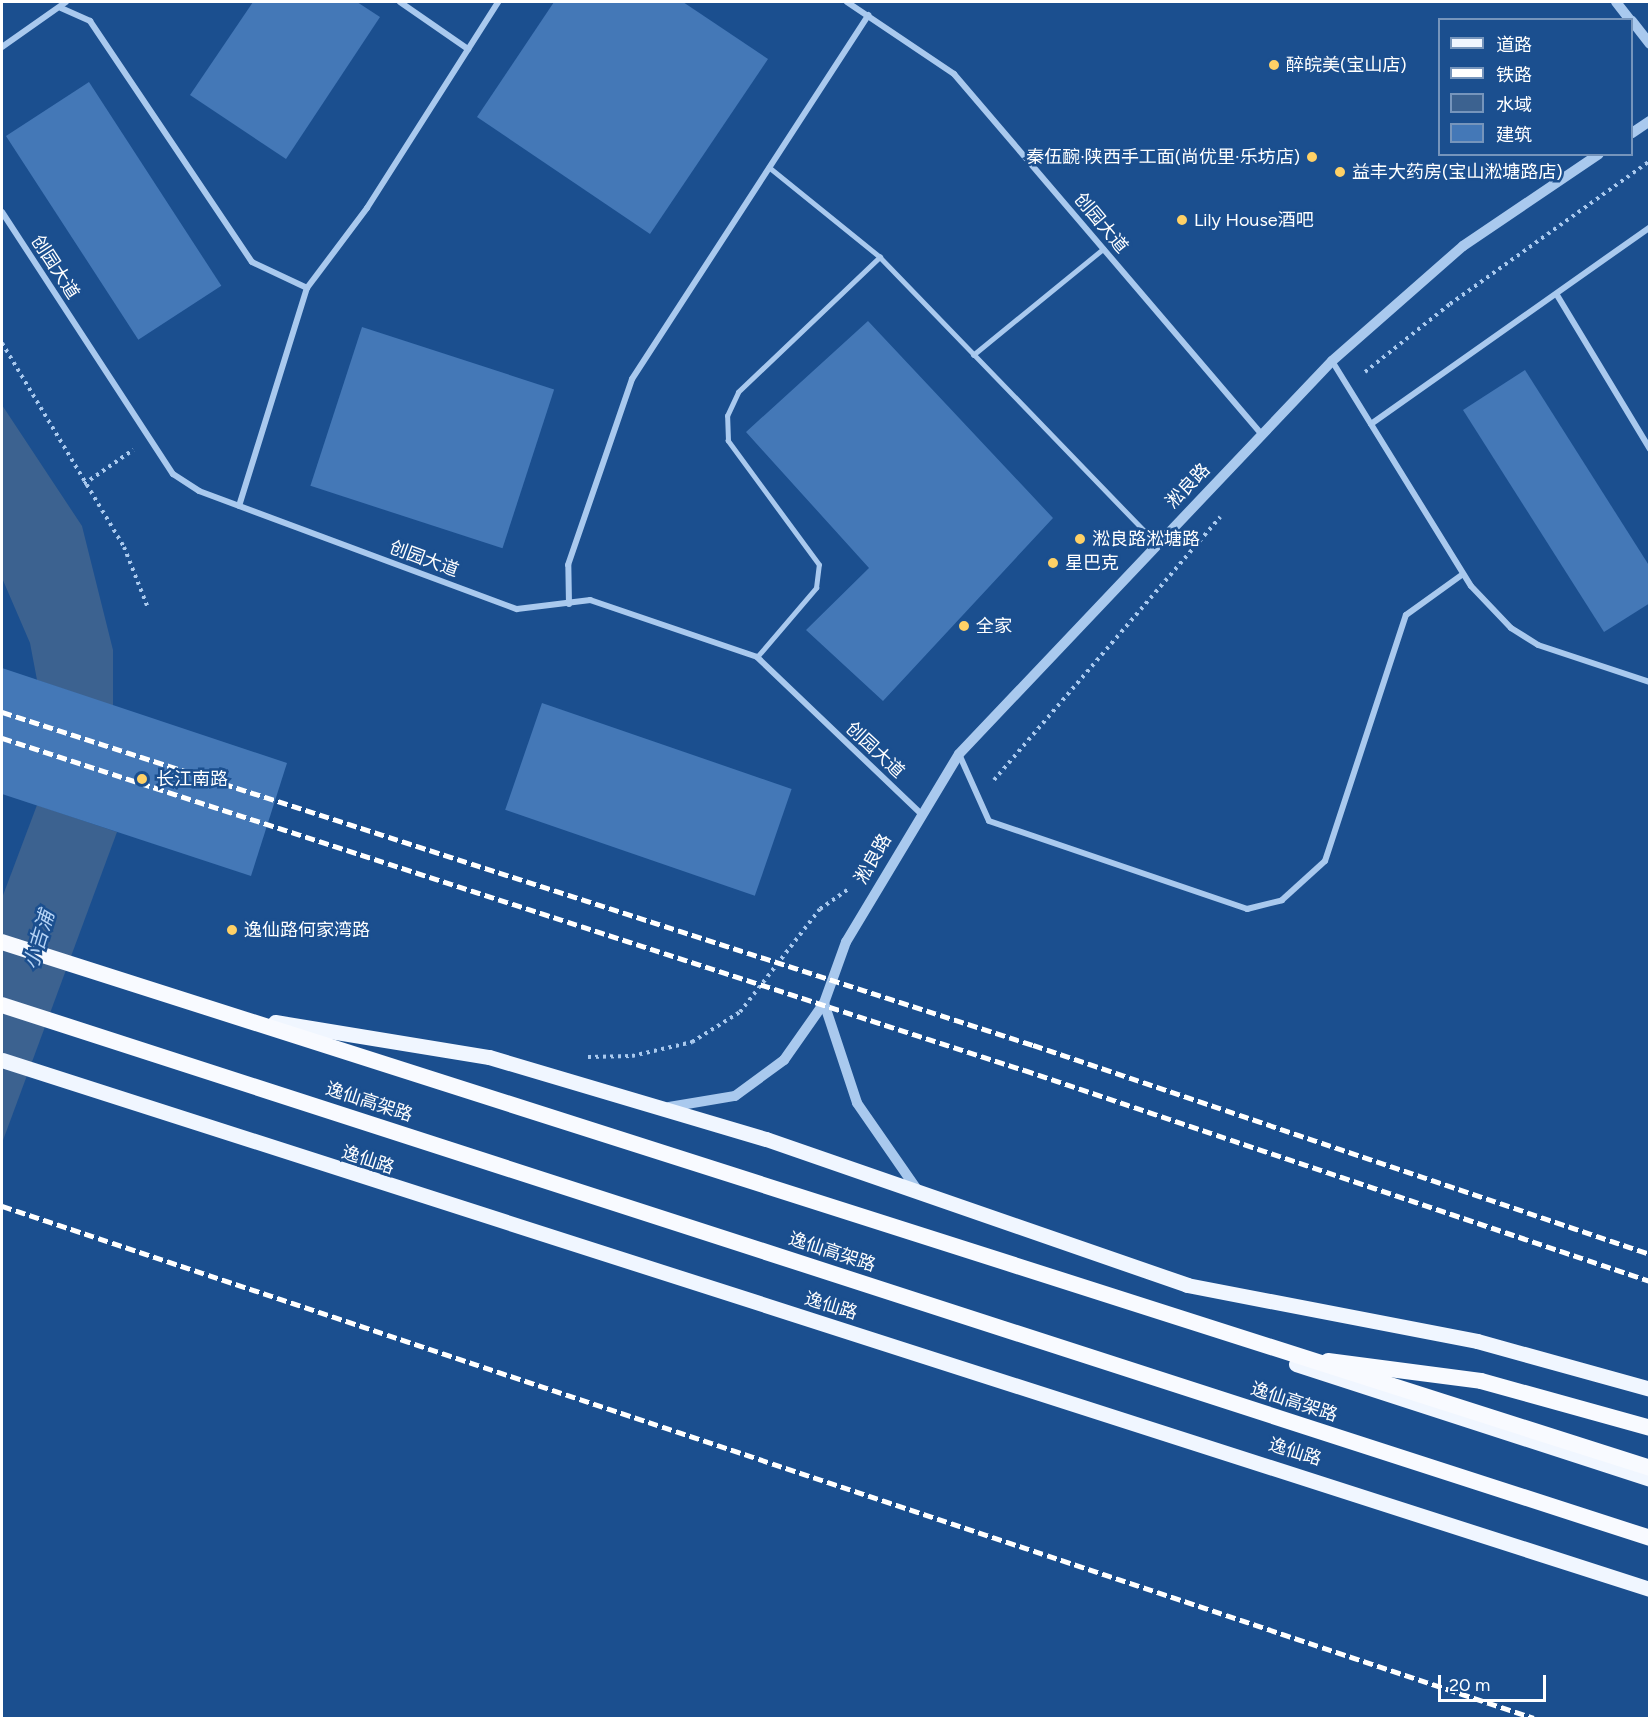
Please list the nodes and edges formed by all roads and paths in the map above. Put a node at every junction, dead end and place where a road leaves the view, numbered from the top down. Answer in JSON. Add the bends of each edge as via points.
{"nodes":[{"id":1,"x":66,"y":2,"type":"edge"},
{"id":2,"x":400,"y":2,"type":"edge"},
{"id":3,"x":498,"y":2,"type":"edge"},
{"id":4,"x":847,"y":2,"type":"edge"},
{"id":5,"x":1616,"y":2,"type":"edge"},
{"id":6,"x":61,"y":8,"type":"junction"},
{"id":7,"x":868,"y":15,"type":"junction"},
{"id":8,"x":1629,"y":18,"type":"edge"},
{"id":9,"x":1633,"y":23,"type":"edge"},
{"id":10,"x":1650,"y":44,"type":"edge"},
{"id":11,"x":2,"y":47,"type":"edge"},
{"id":12,"x":468,"y":49,"type":"junction"},
{"id":13,"x":1650,"y":121,"type":"edge"},
{"id":14,"x":1633,"y":132,"type":"edge"},
{"id":15,"x":1596,"y":156,"type":"edge"},
{"id":16,"x":1650,"y":160,"type":"edge"},
{"id":17,"x":770,"y":167,"type":"junction"},
{"id":18,"x":2,"y":212,"type":"edge"},
{"id":19,"x":1650,"y":228,"type":"edge"},
{"id":20,"x":1103,"y":249,"type":"junction"},
{"id":21,"x":880,"y":257,"type":"junction"},
{"id":22,"x":308,"y":288,"type":"junction"},
{"id":23,"x":1557,"y":295,"type":"junction"},
{"id":24,"x":2,"y":343,"type":"edge"},
{"id":25,"x":973,"y":355,"type":"junction"},
{"id":26,"x":1332,"y":361,"type":"junction"},
{"id":27,"x":1348,"y":387,"type":"junction"},
{"id":28,"x":1371,"y":424,"type":"junction"},
{"id":29,"x":1262,"y":435,"type":"junction"},
{"id":30,"x":149,"y":439,"type":"junction"},
{"id":31,"x":1650,"y":449,"type":"edge"},
{"id":32,"x":84,"y":484,"type":"junction"},
{"id":33,"x":239,"y":506,"type":"junction"},
{"id":34,"x":1227,"y":510,"type":"dead end"},
{"id":35,"x":1156,"y":543,"type":"junction"},
{"id":36,"x":1463,"y":574,"type":"junction"},
{"id":37,"x":569,"y":604,"type":"junction"},
{"id":38,"x":148,"y":608,"type":"dead end"},
{"id":39,"x":757,"y":657,"type":"junction"},
{"id":40,"x":1650,"y":682,"type":"edge"},
{"id":41,"x":958,"y":754,"type":"junction"},
{"id":42,"x":993,"y":780,"type":"dead end"},
{"id":43,"x":919,"y":812,"type":"junction"},
{"id":44,"x":856,"y":884,"type":"dead end"},
{"id":45,"x":2,"y":943,"type":"edge"},
{"id":46,"x":824,"y":1003,"type":"junction"},
{"id":47,"x":2,"y":1005,"type":"edge"},
{"id":48,"x":286,"y":1025,"type":"junction"},
{"id":49,"x":585,"y":1057,"type":"dead end"},
{"id":50,"x":2,"y":1060,"type":"edge"},
{"id":51,"x":666,"y":1107,"type":"junction"},
{"id":52,"x":919,"y":1192,"type":"junction"},
{"id":53,"x":1302,"y":1358,"type":"junction"},
{"id":54,"x":1650,"y":1389,"type":"edge"},
{"id":55,"x":1650,"y":1428,"type":"edge"},
{"id":56,"x":1650,"y":1468,"type":"edge"},
{"id":57,"x":1650,"y":1479,"type":"edge"},
{"id":58,"x":1650,"y":1538,"type":"edge"},
{"id":59,"x":1650,"y":1589,"type":"edge"}],
"edges":[{"from":1,"to":6,"type":"street"},
{"from":2,"to":12,"type":"street"},
{"from":3,"to":12,"type":"street"},
{"from":4,"to":7,"type":"street","name":"创园大道"},
{"from":5,"to":8,"type":"street"},
{"from":6,"to":11,"type":"street"},
{"from":6,"to":22,"type":"street","via":[[90,21],[252,262]]},
{"from":7,"to":17,"type":"street"},
{"from":7,"to":20,"type":"street","name":"创园大道","via":[[954,74]]},
{"from":9,"to":10,"type":"street"},
{"from":12,"to":22,"type":"street","via":[[368,208]]},
{"from":13,"to":14,"type":"street"},
{"from":15,"to":26,"type":"street","name":"淞良路","via":[[1463,246]]},
{"from":16,"to":27,"type":"path","via":[[1450,304]]},
{"from":17,"to":21,"type":"lane"},
{"from":17,"to":37,"type":"street","via":[[632,379],[568,565]]},
{"from":18,"to":30,"type":"street","name":"创园大道"},
{"from":19,"to":23,"type":"street"},
{"from":20,"to":25,"type":"lane"},
{"from":20,"to":29,"type":"street","name":"创园大道"},
{"from":21,"to":25,"type":"lane"},
{"from":21,"to":39,"type":"lane","via":[[738,392],[727,416],[728,441],[819,564],[816,588]]},
{"from":22,"to":33,"type":"street"},
{"from":23,"to":28,"type":"street"},
{"from":23,"to":31,"type":"street"},
{"from":24,"to":32,"type":"path"},
{"from":25,"to":35,"type":"lane"},
{"from":26,"to":27,"type":"street"},
{"from":26,"to":29,"type":"street","name":"淞良路"},
{"from":27,"to":28,"type":"street"},
{"from":28,"to":36,"type":"street"},
{"from":29,"to":35,"type":"street","name":"淞良路"},
{"from":30,"to":32,"type":"path"},
{"from":30,"to":33,"type":"street","name":"创园大道","via":[[173,474]]},
{"from":32,"to":38,"type":"path","via":[[124,547]]},
{"from":33,"to":37,"type":"street","name":"创园大道","via":[[517,609]]},
{"from":34,"to":42,"type":"path"},
{"from":35,"to":41,"type":"street","name":"淞良路"},
{"from":36,"to":40,"type":"street","via":[[1510,628],[1538,645]]},
{"from":36,"to":41,"type":"street","via":[[1406,615],[1325,861],[1282,900],[1247,909],[989,821]]},
{"from":37,"to":39,"type":"street","name":"创园大道","via":[[590,600]]},
{"from":39,"to":43,"type":"street","name":"创园大道"},
{"from":41,"to":43,"type":"street","name":"淞良路"},
{"from":43,"to":46,"type":"street","name":"淞良路","via":[[846,942]]},
{"from":44,"to":49,"type":"path","via":[[820,909],[740,1012],[692,1042],[632,1056]]},
{"from":45,"to":48,"type":"main road","bridge":true,"via":[[144,989]]},
{"from":45,"to":53,"type":"highway","bridge":true},
{"from":46,"to":51,"type":"street","name":"淞良路","via":[[783,1060],[735,1096]]},
{"from":46,"to":52,"type":"street","via":[[857,1103]]},
{"from":47,"to":58,"type":"highway","name":"逸仙高架路"},
{"from":48,"to":51,"type":"main road","via":[[489,1057]]},
{"from":48,"to":57,"type":"main road","via":[[611,1139]]},
{"from":50,"to":59,"type":"main road","name":"逸仙路"},
{"from":51,"to":52,"type":"main road"},
{"from":52,"to":54,"type":"main road","via":[[1187,1285],[1477,1341]]},
{"from":53,"to":55,"type":"highway","bridge":true,"via":[[1481,1381]]},
{"from":53,"to":56,"type":"highway","bridge":true}]}
